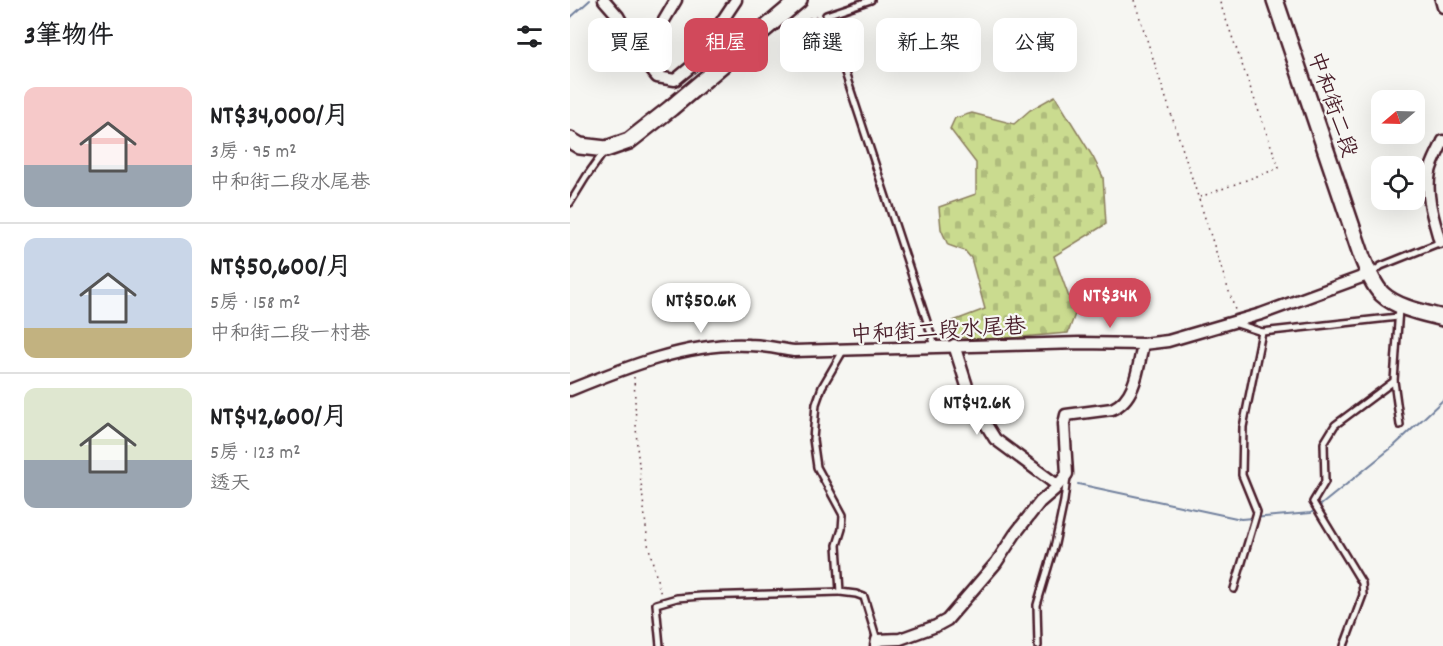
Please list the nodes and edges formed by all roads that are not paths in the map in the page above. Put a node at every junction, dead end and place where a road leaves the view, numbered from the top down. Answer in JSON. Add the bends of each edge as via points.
{"nodes":[{"id":1,"x":604,"y":0,"type":"edge"},
{"id":2,"x":676,"y":0,"type":"edge"},
{"id":3,"x":736,"y":0,"type":"edge"},
{"id":4,"x":799,"y":0,"type":"edge"},
{"id":5,"x":871,"y":0,"type":"edge"},
{"id":6,"x":1275,"y":0,"type":"edge"},
{"id":7,"x":1441,"y":0,"type":"edge"},
{"id":8,"x":1443,"y":7,"type":"edge"},
{"id":9,"x":619,"y":18,"type":"edge"},
{"id":10,"x":665,"y":18,"type":"edge"},
{"id":11,"x":653,"y":72,"type":"edge"},
{"id":12,"x":570,"y":140,"type":"edge"},
{"id":13,"x":1443,"y":141,"type":"edge"},
{"id":14,"x":606,"y":149,"type":"junction"},
{"id":15,"x":570,"y":203,"type":"edge"},
{"id":16,"x":1442,"y":242,"type":"edge"},
{"id":17,"x":1370,"y":274,"type":"junction"},
{"id":18,"x":1399,"y":310,"type":"junction"},
{"id":19,"x":1443,"y":318,"type":"edge"},
{"id":20,"x":1235,"y":321,"type":"junction"},
{"id":21,"x":1262,"y":332,"type":"junction"},
{"id":22,"x":1143,"y":344,"type":"junction"},
{"id":23,"x":954,"y":345,"type":"junction"},
{"id":24,"x":935,"y":346,"type":"junction"},
{"id":25,"x":844,"y":348,"type":"junction"},
{"id":26,"x":1394,"y":381,"type":"junction"},
{"id":27,"x":570,"y":390,"type":"edge"},
{"id":28,"x":1400,"y":425,"type":"dead end"},
{"id":29,"x":1067,"y":474,"type":"junction"},
{"id":30,"x":1057,"y":485,"type":"junction"},
{"id":31,"x":1234,"y":590,"type":"dead end"},
{"id":32,"x":840,"y":592,"type":"junction"},
{"id":33,"x":876,"y":643,"type":"edge"},
{"id":34,"x":660,"y":646,"type":"edge"},
{"id":35,"x":1038,"y":646,"type":"edge"},
{"id":36,"x":1344,"y":646,"type":"edge"}],
"edges":[{"from":1,"to":9,"type":"street"},
{"from":2,"to":10,"type":"street"},
{"from":3,"to":11,"type":"street","via":[[692,66],[675,80],[657,77]]},
{"from":4,"to":14,"type":"main road","via":[[629,141]]},
{"from":5,"to":24,"type":"lane","via":[[826,15]]},
{"from":6,"to":17,"type":"main road","name":"中和街二段"},
{"from":7,"to":8,"type":"street"},
{"from":12,"to":14,"type":"main road","via":[[580,146]]},
{"from":13,"to":16,"type":"street","via":[[1430,171],[1428,189]]},
{"from":14,"to":15,"type":"lane"},
{"from":16,"to":17,"type":"lane"},
{"from":17,"to":18,"type":"main road","name":"中和街二段","via":[[1381,293]]},
{"from":17,"to":20,"type":"street","name":"中和街二段水尾巷"},
{"from":18,"to":19,"type":"main road","name":"中和街二段"},
{"from":18,"to":21,"type":"lane"},
{"from":18,"to":26,"type":"lane"},
{"from":20,"to":21,"type":"lane"},
{"from":20,"to":22,"type":"street","name":"中和街二段水尾巷","via":[[1168,341]]},
{"from":21,"to":31,"type":"lane","via":[[1243,427],[1242,475],[1257,512]]},
{"from":22,"to":23,"type":"street","name":"中和街二段水尾巷"},
{"from":22,"to":29,"type":"street","via":[[1132,391],[1119,406],[1066,415]]},
{"from":23,"to":24,"type":"street","name":"中和街二段水尾巷"},
{"from":23,"to":30,"type":"street","via":[[972,402],[995,439]]},
{"from":24,"to":25,"type":"street","name":"中和街二段水尾巷"},
{"from":25,"to":27,"type":"street","via":[[795,351],[720,345],[656,357]]},
{"from":25,"to":32,"type":"lane","name":"中和街二段水尾巷","via":[[816,404],[813,439],[817,467],[843,515],[837,545]]},
{"from":26,"to":28,"type":"lane"},
{"from":26,"to":36,"type":"lane","via":[[1335,425],[1324,443],[1324,482],[1312,502],[1362,583],[1363,595]]},
{"from":29,"to":30,"type":"street"},
{"from":29,"to":35,"type":"lane","via":[[1055,544],[1037,605]]},
{"from":30,"to":33,"type":"street","via":[[947,620],[900,639]]},
{"from":32,"to":33,"type":"lane","via":[[864,597]]},
{"from":32,"to":34,"type":"lane","via":[[701,596],[662,602],[656,604]]}]}
